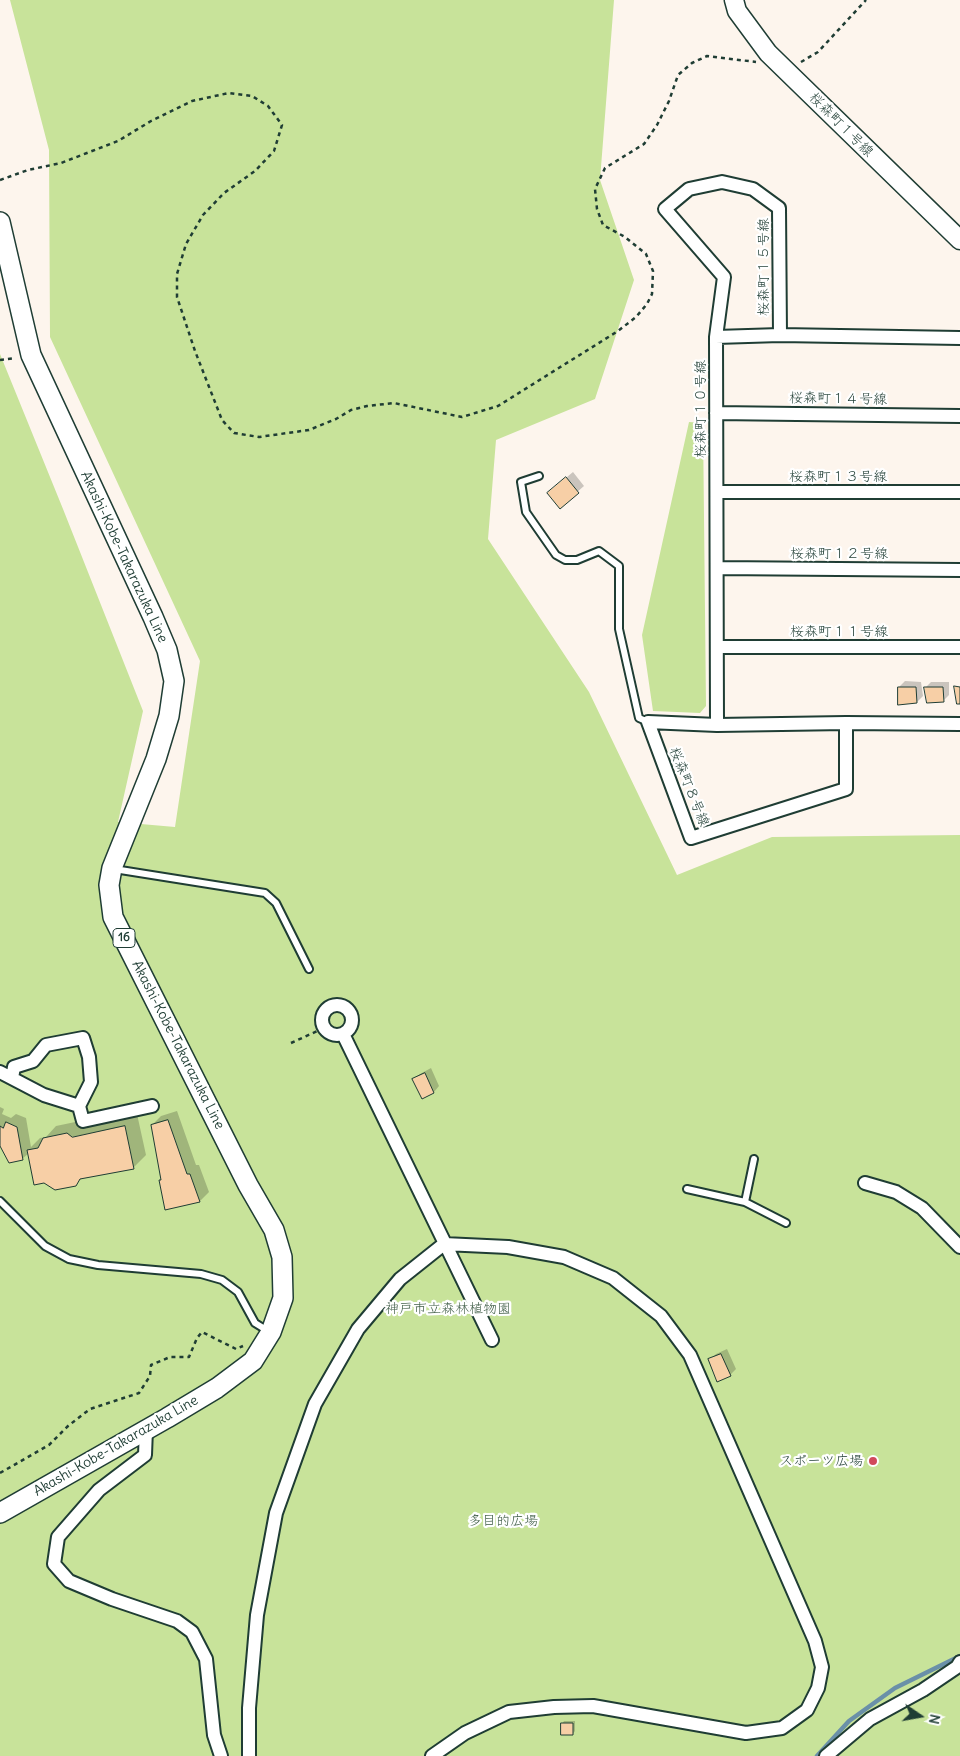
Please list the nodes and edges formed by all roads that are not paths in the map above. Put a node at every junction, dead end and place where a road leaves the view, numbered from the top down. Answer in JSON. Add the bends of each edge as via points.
{"nodes":[{"id":1,"x":734,"y":0,"type":"edge"},
{"id":2,"x":0,"y":222,"type":"edge"},
{"id":3,"x":960,"y":240,"type":"edge"},
{"id":4,"x":780,"y":335,"type":"junction"},
{"id":5,"x":716,"y":337,"type":"junction"},
{"id":6,"x":960,"y":338,"type":"edge"},
{"id":7,"x":716,"y":412,"type":"junction"},
{"id":8,"x":960,"y":416,"type":"edge"},
{"id":9,"x":539,"y":476,"type":"dead end"},
{"id":10,"x":717,"y":492,"type":"junction"},
{"id":11,"x":960,"y":492,"type":"edge"},
{"id":12,"x":717,"y":568,"type":"junction"},
{"id":13,"x":960,"y":570,"type":"edge"},
{"id":14,"x":717,"y":647,"type":"junction"},
{"id":15,"x":960,"y":647,"type":"edge"},
{"id":16,"x":648,"y":722,"type":"junction"},
{"id":17,"x":846,"y":723,"type":"junction"},
{"id":18,"x":960,"y":724,"type":"edge"},
{"id":19,"x":718,"y":725,"type":"junction"},
{"id":20,"x":112,"y":868,"type":"junction"},
{"id":21,"x":309,"y":968,"type":"dead end"},
{"id":22,"x":342,"y":1034,"type":"junction"},
{"id":23,"x":0,"y":1072,"type":"edge"},
{"id":24,"x":12,"y":1078,"type":"junction"},
{"id":25,"x":79,"y":1106,"type":"junction"},
{"id":26,"x":152,"y":1106,"type":"dead end"},
{"id":27,"x":754,"y":1159,"type":"dead end"},
{"id":28,"x":865,"y":1183,"type":"dead end"},
{"id":29,"x":686,"y":1189,"type":"dead end"},
{"id":30,"x":0,"y":1202,"type":"edge"},
{"id":31,"x":745,"y":1202,"type":"junction"},
{"id":32,"x":786,"y":1223,"type":"dead end"},
{"id":33,"x":444,"y":1244,"type":"junction"},
{"id":34,"x":960,"y":1247,"type":"edge"},
{"id":35,"x":272,"y":1332,"type":"junction"},
{"id":36,"x":492,"y":1340,"type":"dead end"},
{"id":37,"x":146,"y":1428,"type":"junction"},
{"id":38,"x":0,"y":1513,"type":"edge"},
{"id":39,"x":960,"y":1662,"type":"edge"},
{"id":40,"x":221,"y":1756,"type":"edge"},
{"id":41,"x":249,"y":1756,"type":"edge"},
{"id":42,"x":432,"y":1756,"type":"edge"},
{"id":43,"x":826,"y":1756,"type":"edge"}],
"edges":[{"from":1,"to":3,"type":"street","name":"桜森町１号線","via":[[737,11],[768,53]]},
{"from":2,"to":20,"type":"main road","name":"Akashi-Kobe-Takarazuka Line","number":"16","via":[[31,355],[153,617],[167,650],[174,681],[169,716],[156,759]]},
{"from":4,"to":5,"type":"street"},
{"from":4,"to":5,"type":"street","name":"桜森町１５号線","via":[[779,208],[753,189],[722,182],[688,189],[665,209],[724,277]]},
{"from":4,"to":6,"type":"street"},
{"from":5,"to":7,"type":"street","name":"桜森町１０号線"},
{"from":7,"to":8,"type":"street","name":"桜森町１４号線"},
{"from":7,"to":10,"type":"street","name":"桜森町１０号線"},
{"from":9,"to":16,"type":"lane","via":[[521,482],[526,512],[556,555],[565,560],[577,560],[599,550],[619,566],[619,629],[640,718]]},
{"from":10,"to":11,"type":"street","name":"桜森町１３号線"},
{"from":10,"to":12,"type":"street","name":"桜森町１０号線"},
{"from":12,"to":13,"type":"street","name":"桜森町１２号線"},
{"from":12,"to":14,"type":"street","name":"桜森町１０号線"},
{"from":14,"to":15,"type":"street","name":"桜森町１１号線"},
{"from":14,"to":19,"type":"street","name":"桜森町１０号線"},
{"from":16,"to":17,"type":"street","name":"桜森町８号線","via":[[691,838],[846,789]]},
{"from":16,"to":19,"type":"street"},
{"from":17,"to":18,"type":"street"},
{"from":17,"to":19,"type":"street"},
{"from":20,"to":21,"type":"lane","via":[[265,893],[276,903]]},
{"from":20,"to":35,"type":"main road","name":"Akashi-Kobe-Takarazuka Line","number":"16","via":[[113,917],[248,1185],[274,1230],[282,1257],[283,1298]]},
{"from":22,"to":22,"type":"street","via":[[332,1034],[324,1028],[322,1019],[326,1010],[334,1006],[343,1006],[350,1012],[350,1029]]},
{"from":22,"to":33,"type":"street"},
{"from":23,"to":24,"type":"street"},
{"from":24,"to":25,"type":"street","via":[[44,1095]]},
{"from":24,"to":25,"type":"street","via":[[14,1068],[33,1061],[46,1045],[83,1038],[89,1057],[91,1082]]},
{"from":25,"to":26,"type":"street","via":[[83,1121]]},
{"from":27,"to":31,"type":"lane"},
{"from":28,"to":34,"type":"street","via":[[896,1192],[922,1208]]},
{"from":29,"to":31,"type":"lane"},
{"from":30,"to":35,"type":"lane","via":[[45,1246],[69,1259],[98,1265],[201,1274],[222,1280],[238,1292],[254,1323]]},
{"from":31,"to":32,"type":"lane"},
{"from":33,"to":36,"type":"street"},
{"from":33,"to":41,"type":"street","via":[[400,1278],[358,1329],[314,1404],[276,1514],[257,1615],[249,1708]]},
{"from":33,"to":42,"type":"street","via":[[508,1247],[564,1256],[614,1278],[661,1316],[690,1355],[815,1640],[822,1667],[818,1688],[807,1710],[782,1728],[746,1733],[593,1706],[554,1707],[509,1712],[465,1733]]},
{"from":35,"to":37,"type":"main road","name":"Akashi-Kobe-Takarazuka Line","number":"16","via":[[253,1361],[216,1388]]},
{"from":37,"to":38,"type":"main road","name":"Akashi-Kobe-Takarazuka Line","number":"16"},
{"from":37,"to":40,"type":"street","via":[[145,1455],[99,1490],[58,1537],[54,1564],[69,1581],[177,1621],[192,1632],[206,1659],[214,1735]]},
{"from":39,"to":43,"type":"street","via":[[923,1690],[870,1719]]}]}
